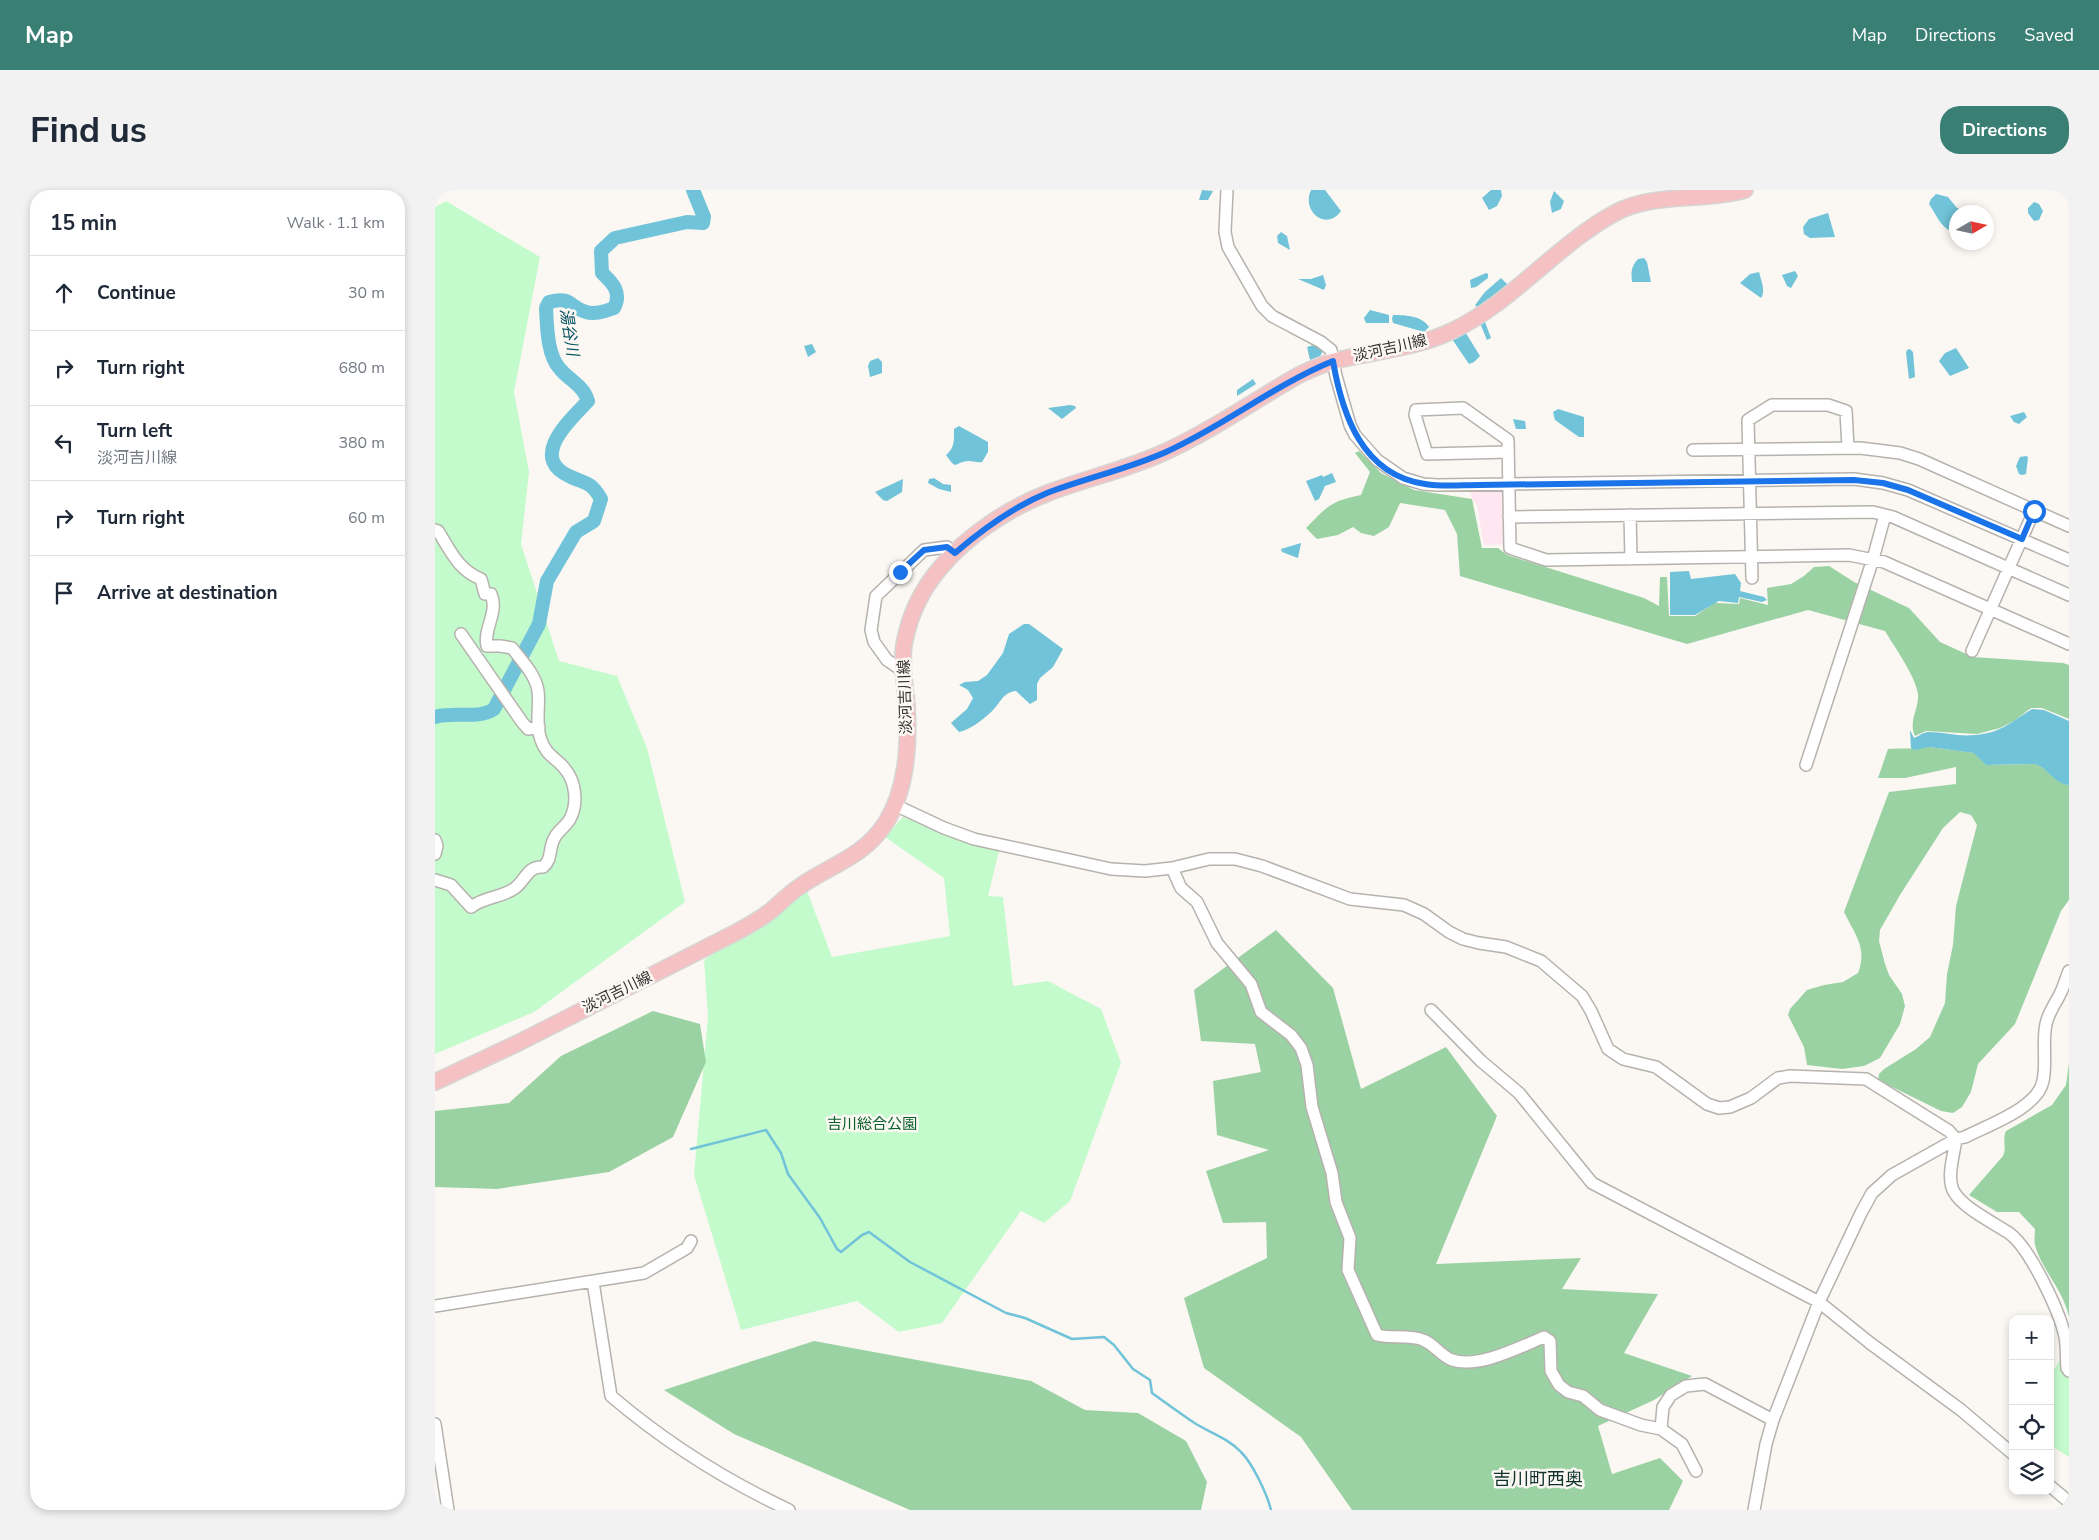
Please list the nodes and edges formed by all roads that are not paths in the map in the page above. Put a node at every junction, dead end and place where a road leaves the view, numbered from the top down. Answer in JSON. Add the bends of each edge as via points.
{"nodes":[{"id":1,"x":1227,"y":190,"type":"edge"},
{"id":2,"x":1745,"y":190,"type":"edge"},
{"id":3,"x":1333,"y":361,"type":"junction"},
{"id":4,"x":1848,"y":448,"type":"junction"},
{"id":5,"x":1749,"y":449,"type":"junction"},
{"id":6,"x":1693,"y":450,"type":"dead end"},
{"id":7,"x":1508,"y":452,"type":"junction"},
{"id":8,"x":1750,"y":481,"type":"junction"},
{"id":9,"x":1509,"y":485,"type":"junction"},
{"id":10,"x":2034,"y":511,"type":"junction"},
{"id":11,"x":1751,"y":514,"type":"junction"},
{"id":12,"x":1630,"y":515,"type":"junction"},
{"id":13,"x":1885,"y":515,"type":"junction"},
{"id":14,"x":1509,"y":516,"type":"junction"},
{"id":15,"x":2069,"y":526,"type":"edge"},
{"id":16,"x":435,"y":530,"type":"edge"},
{"id":17,"x":2022,"y":539,"type":"junction"},
{"id":18,"x":955,"y":553,"type":"junction"},
{"id":19,"x":1751,"y":557,"type":"junction"},
{"id":20,"x":1631,"y":559,"type":"junction"},
{"id":21,"x":1873,"y":559,"type":"junction"},
{"id":22,"x":2069,"y":560,"type":"edge"},
{"id":23,"x":2009,"y":569,"type":"junction"},
{"id":24,"x":1752,"y":578,"type":"dead end"},
{"id":25,"x":2069,"y":595,"type":"edge"},
{"id":26,"x":1991,"y":610,"type":"junction"},
{"id":27,"x":461,"y":634,"type":"dead end"},
{"id":28,"x":2069,"y":644,"type":"edge"},
{"id":29,"x":1971,"y":651,"type":"dead end"},
{"id":30,"x":903,"y":670,"type":"junction"},
{"id":31,"x":539,"y":727,"type":"junction"},
{"id":32,"x":1806,"y":765,"type":"dead end"},
{"id":33,"x":895,"y":805,"type":"junction"},
{"id":34,"x":435,"y":840,"type":"edge"},
{"id":35,"x":435,"y":854,"type":"edge"},
{"id":36,"x":1172,"y":868,"type":"junction"},
{"id":37,"x":435,"y":880,"type":"edge"},
{"id":38,"x":2069,"y":971,"type":"edge"},
{"id":39,"x":1431,"y":1010,"type":"dead end"},
{"id":40,"x":435,"y":1082,"type":"edge"},
{"id":41,"x":1956,"y":1140,"type":"junction"},
{"id":42,"x":691,"y":1241,"type":"dead end"},
{"id":43,"x":593,"y":1282,"type":"junction"},
{"id":44,"x":1819,"y":1302,"type":"junction"},
{"id":45,"x":435,"y":1306,"type":"edge"},
{"id":46,"x":2069,"y":1371,"type":"edge"},
{"id":47,"x":1773,"y":1420,"type":"junction"},
{"id":48,"x":435,"y":1424,"type":"edge"},
{"id":49,"x":1661,"y":1429,"type":"junction"},
{"id":50,"x":2009,"y":1451,"type":"edge"},
{"id":51,"x":1696,"y":1471,"type":"dead end"},
{"id":52,"x":2054,"y":1489,"type":"edge"},
{"id":53,"x":2069,"y":1502,"type":"edge"},
{"id":54,"x":448,"y":1510,"type":"edge"},
{"id":55,"x":789,"y":1510,"type":"edge"},
{"id":56,"x":1755,"y":1510,"type":"edge"}],
"edges":[{"from":1,"to":3,"type":"street","via":[[1225,232],[1228,247],[1252,291],[1273,316],[1327,346]]},
{"from":2,"to":3,"type":"main road","name":"淡河吉川線","via":[[1651,202],[1616,212],[1490,308],[1451,331],[1409,346]]},
{"from":3,"to":9,"type":"street","via":[[1346,415],[1355,435],[1389,470],[1423,484]]},
{"from":3,"to":18,"type":"main road","name":"淡河吉川線","via":[[1299,375],[1165,452],[1031,501],[986,527]]},
{"from":4,"to":5,"type":"street"},
{"from":4,"to":5,"type":"street","via":[[1846,411],[1828,405],[1772,405],[1748,420]]},
{"from":4,"to":10,"type":"street","via":[[1900,453],[1919,459]]},
{"from":5,"to":6,"type":"street"},
{"from":5,"to":8,"type":"street"},
{"from":7,"to":7,"type":"street","via":[[1508,440],[1463,408],[1416,410],[1427,454]]},
{"from":7,"to":9,"type":"street"},
{"from":8,"to":9,"type":"street"},
{"from":8,"to":11,"type":"street"},
{"from":8,"to":17,"type":"street","via":[[1854,480],[1883,483],[1908,490]]},
{"from":9,"to":14,"type":"street"},
{"from":10,"to":15,"type":"street"},
{"from":10,"to":17,"type":"street"},
{"from":11,"to":12,"type":"street"},
{"from":11,"to":13,"type":"street","via":[[1873,512]]},
{"from":11,"to":19,"type":"street"},
{"from":12,"to":14,"type":"street"},
{"from":12,"to":20,"type":"street"},
{"from":13,"to":21,"type":"street"},
{"from":13,"to":23,"type":"street"},
{"from":14,"to":20,"type":"street","via":[[1510,548],[1527,554],[1545,560]]},
{"from":16,"to":31,"type":"street","via":[[452,556],[468,572],[481,579],[485,594],[491,594],[494,606],[487,646],[512,648],[531,674],[538,692]]},
{"from":17,"to":22,"type":"street"},
{"from":17,"to":23,"type":"street"},
{"from":18,"to":30,"type":"main road","name":"淡河吉川線","via":[[915,606],[904,646]]},
{"from":18,"to":30,"type":"street","via":[[947,547],[924,550],[875,596],[871,630],[873,642],[887,660]]},
{"from":19,"to":20,"type":"street"},
{"from":19,"to":21,"type":"street","via":[[1849,555]]},
{"from":19,"to":24,"type":"street"},
{"from":21,"to":26,"type":"street"},
{"from":21,"to":32,"type":"street"},
{"from":23,"to":25,"type":"street"},
{"from":23,"to":26,"type":"street"},
{"from":26,"to":28,"type":"street"},
{"from":26,"to":29,"type":"street"},
{"from":27,"to":31,"type":"street","via":[[522,722],[528,729]]},
{"from":30,"to":33,"type":"main road","name":"淡河吉川線","via":[[907,746]]},
{"from":31,"to":37,"type":"street","via":[[540,739],[548,754],[565,768],[575,794],[570,818],[555,837],[547,863],[543,868],[535,867],[529,871],[517,887],[506,894],[488,897],[471,906],[451,885]]},
{"from":33,"to":36,"type":"street","via":[[974,839],[1111,868],[1145,872]]},
{"from":33,"to":40,"type":"main road","name":"淡河吉川線","via":[[885,824],[865,847],[844,863],[805,883],[742,929]]},
{"from":34,"to":35,"type":"street"},
{"from":36,"to":41,"type":"street","via":[[1209,859],[1235,859],[1350,899],[1404,905],[1463,939],[1506,946],[1541,961],[1582,996],[1608,1049],[1623,1059],[1656,1067],[1707,1104],[1730,1107],[1751,1098],[1778,1078],[1790,1076],[1865,1079],[1949,1131]]},
{"from":36,"to":49,"type":"street","via":[[1181,888],[1197,902],[1217,943],[1251,984],[1261,1012],[1291,1034],[1301,1048],[1336,1202],[1350,1238],[1349,1270],[1377,1334],[1423,1340],[1452,1360],[1473,1361],[1489,1360],[1544,1337],[1550,1341],[1551,1371],[1559,1385],[1568,1392],[1583,1396],[1600,1410]]},
{"from":38,"to":41,"type":"street","via":[[2046,1021],[2043,1082],[2036,1096],[2023,1108]]},
{"from":39,"to":44,"type":"street","via":[[1481,1061],[1519,1093],[1592,1183]]},
{"from":41,"to":44,"type":"street","via":[[1892,1175],[1872,1193]]},
{"from":41,"to":46,"type":"street","via":[[1951,1174],[1953,1192],[1961,1201],[2012,1235],[2023,1247],[2052,1300],[2065,1337]]},
{"from":42,"to":43,"type":"street","via":[[687,1248],[644,1273]]},
{"from":43,"to":45,"type":"street"},
{"from":43,"to":55,"type":"street","via":[[611,1396],[644,1424],[745,1489]]},
{"from":44,"to":47,"type":"street"},
{"from":44,"to":50,"type":"street"},
{"from":47,"to":49,"type":"street","via":[[1705,1384],[1686,1386],[1671,1395],[1663,1407]]},
{"from":47,"to":56,"type":"street"},
{"from":48,"to":54,"type":"street"},
{"from":49,"to":51,"type":"street","via":[[1682,1444]]},
{"from":52,"to":53,"type":"street"}]}
